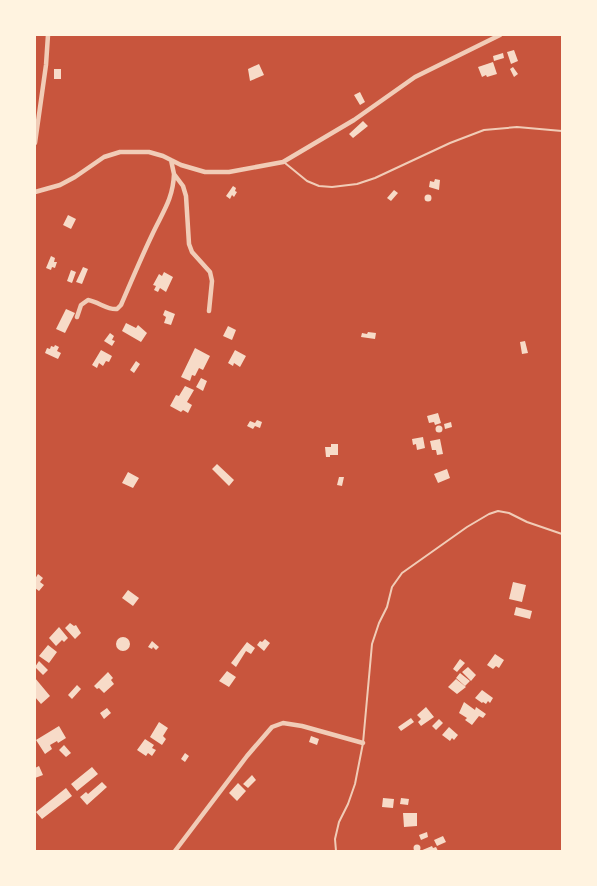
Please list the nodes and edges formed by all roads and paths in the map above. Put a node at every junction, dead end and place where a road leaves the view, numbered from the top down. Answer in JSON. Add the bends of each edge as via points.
{"nodes":[{"id":1,"x":48,"y":35,"type":"edge"},
{"id":2,"x":500,"y":35,"type":"edge"},
{"id":3,"x":562,"y":131,"type":"edge"},
{"id":4,"x":35,"y":143,"type":"edge"},
{"id":5,"x":171,"y":160,"type":"junction"},
{"id":6,"x":283,"y":162,"type":"junction"},
{"id":7,"x":174,"y":174,"type":"junction"},
{"id":8,"x":35,"y":192,"type":"edge"},
{"id":9,"x":208,"y":311,"type":"dead end"},
{"id":10,"x":77,"y":317,"type":"dead end"},
{"id":11,"x":562,"y":534,"type":"edge"},
{"id":12,"x":363,"y":743,"type":"junction"},
{"id":13,"x":175,"y":851,"type":"edge"},
{"id":14,"x":336,"y":851,"type":"edge"}],
"edges":[{"from":1,"to":4,"type":"street"},
{"from":2,"to":6,"type":"street","via":[[415,78],[354,120]]},
{"from":3,"to":6,"type":"lane","via":[[517,127],[484,130],[383,175],[357,184],[332,187],[307,181]]},
{"from":5,"to":6,"type":"street","via":[[205,172],[229,172]]},
{"from":5,"to":7,"type":"street"},
{"from":5,"to":8,"type":"street","via":[[149,152],[120,152],[104,157],[60,185]]},
{"from":7,"to":9,"type":"street","via":[[186,196],[189,244],[210,272]]},
{"from":7,"to":10,"type":"street","via":[[166,209],[121,305],[112,310],[88,300],[81,305]]},
{"from":11,"to":12,"type":"lane","via":[[498,511],[467,527],[402,573],[392,587],[372,644]]},
{"from":12,"to":13,"type":"street","via":[[302,726],[283,723],[272,727]]},
{"from":12,"to":14,"type":"lane","via":[[355,784],[339,822]]}]}
